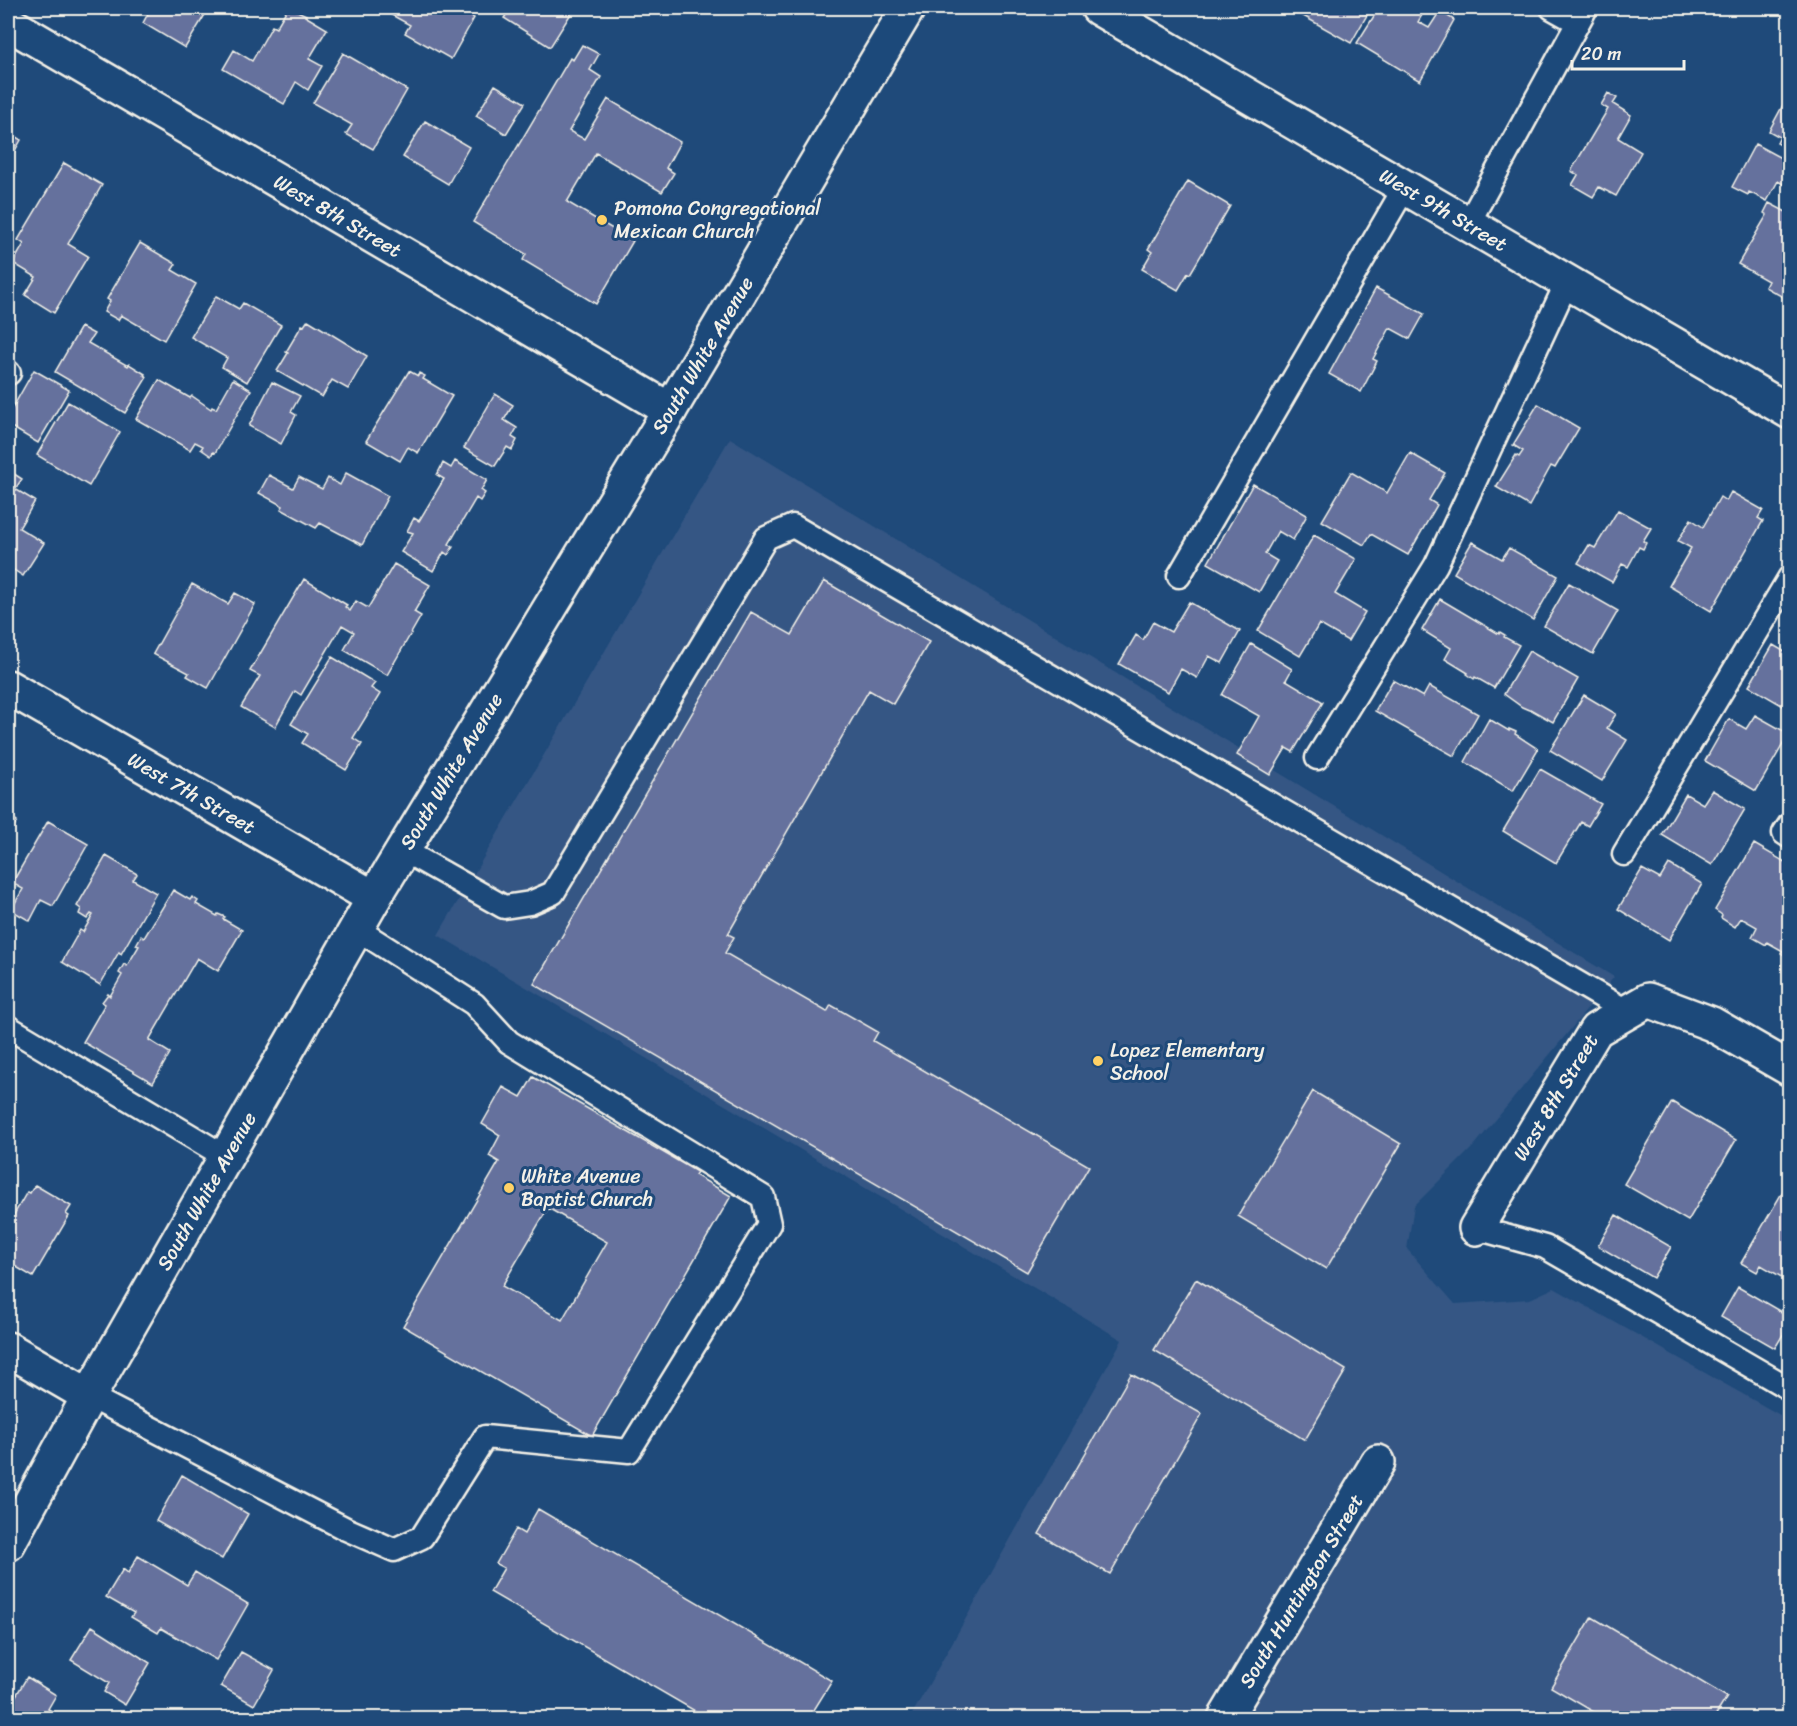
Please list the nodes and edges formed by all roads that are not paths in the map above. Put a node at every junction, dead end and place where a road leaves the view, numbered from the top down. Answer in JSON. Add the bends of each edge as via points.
{"nodes":[{"id":1,"x":908,"y":8,"type":"edge"},
{"id":2,"x":1098,"y":8,"type":"edge"},
{"id":3,"x":1552,"y":8,"type":"edge"},
{"id":4,"x":1581,"y":15,"type":"edge"},
{"id":5,"x":8,"y":23,"type":"edge"},
{"id":6,"x":1406,"y":188,"type":"junction"},
{"id":7,"x":1468,"y":224,"type":"junction"},
{"id":8,"x":1567,"y":282,"type":"junction"},
{"id":9,"x":670,"y":410,"type":"junction"},
{"id":10,"x":1790,"y":412,"type":"edge"},
{"id":11,"x":1179,"y":576,"type":"dead end"},
{"id":12,"x":1790,"y":578,"type":"edge"},
{"id":13,"x":8,"y":687,"type":"edge"},
{"id":14,"x":1317,"y":758,"type":"dead end"},
{"id":15,"x":1790,"y":824,"type":"edge"},
{"id":16,"x":1790,"y":837,"type":"edge"},
{"id":17,"x":403,"y":850,"type":"junction"},
{"id":18,"x":1624,"y":854,"type":"dead end"},
{"id":19,"x":374,"y":898,"type":"junction"},
{"id":20,"x":357,"y":929,"type":"junction"},
{"id":21,"x":1628,"y":1012,"type":"junction"},
{"id":22,"x":8,"y":1027,"type":"edge"},
{"id":23,"x":1790,"y":1069,"type":"edge"},
{"id":24,"x":226,"y":1156,"type":"junction"},
{"id":25,"x":1476,"y":1228,"type":"joint"},
{"id":26,"x":8,"y":1349,"type":"edge"},
{"id":27,"x":1790,"y":1389,"type":"edge"},
{"id":28,"x":89,"y":1396,"type":"junction"},
{"id":29,"x":1378,"y":1462,"type":"dead end"},
{"id":30,"x":8,"y":1544,"type":"edge"},
{"id":31,"x":1225,"y":1719,"type":"edge"}],
"edges":[{"from":1,"to":9,"type":"street","name":"South White Avenue"},
{"from":2,"to":6,"type":"street","name":"West 9th Street"},
{"from":3,"to":4,"type":"lane"},
{"from":4,"to":7,"type":"lane"},
{"from":5,"to":9,"type":"street","name":"West 8th Street"},
{"from":6,"to":7,"type":"street","name":"West 9th Street"},
{"from":6,"to":11,"type":"lane"},
{"from":7,"to":8,"type":"street","name":"West 9th Street"},
{"from":8,"to":10,"type":"street","name":"West 9th Street"},
{"from":8,"to":14,"type":"lane","via":[[1436,565]]},
{"from":9,"to":17,"type":"street","name":"South White Avenue"},
{"from":12,"to":18,"type":"lane"},
{"from":13,"to":19,"type":"street","name":"West 7th Street"},
{"from":15,"to":16,"type":"lane","via":[[1784,833]]},
{"from":17,"to":19,"type":"street","name":"South White Avenue"},
{"from":17,"to":21,"type":"lane","via":[[504,907],[530,903],[553,893],[766,538],[793,526]]},
{"from":19,"to":20,"type":"street","name":"South White Avenue"},
{"from":20,"to":24,"type":"street","name":"South White Avenue"},
{"from":20,"to":28,"type":"lane","via":[[474,1004],[509,1042],[763,1197],[769,1224],[629,1451],[485,1437],[422,1537],[394,1550]]},
{"from":21,"to":23,"type":"street","name":"West 8th Street","via":[[1648,1000],[1712,1024]]},
{"from":21,"to":25,"type":"street","name":"West 8th Street","via":[[1596,1030]]},
{"from":22,"to":24,"type":"lane"},
{"from":24,"to":28,"type":"street","name":"South White Avenue"},
{"from":25,"to":27,"type":"lane","via":[[1545,1247]]},
{"from":26,"to":28,"type":"street"},
{"from":28,"to":30,"type":"street","name":"South White Avenue"},
{"from":29,"to":31,"type":"street","name":"South Huntington Street"}]}
